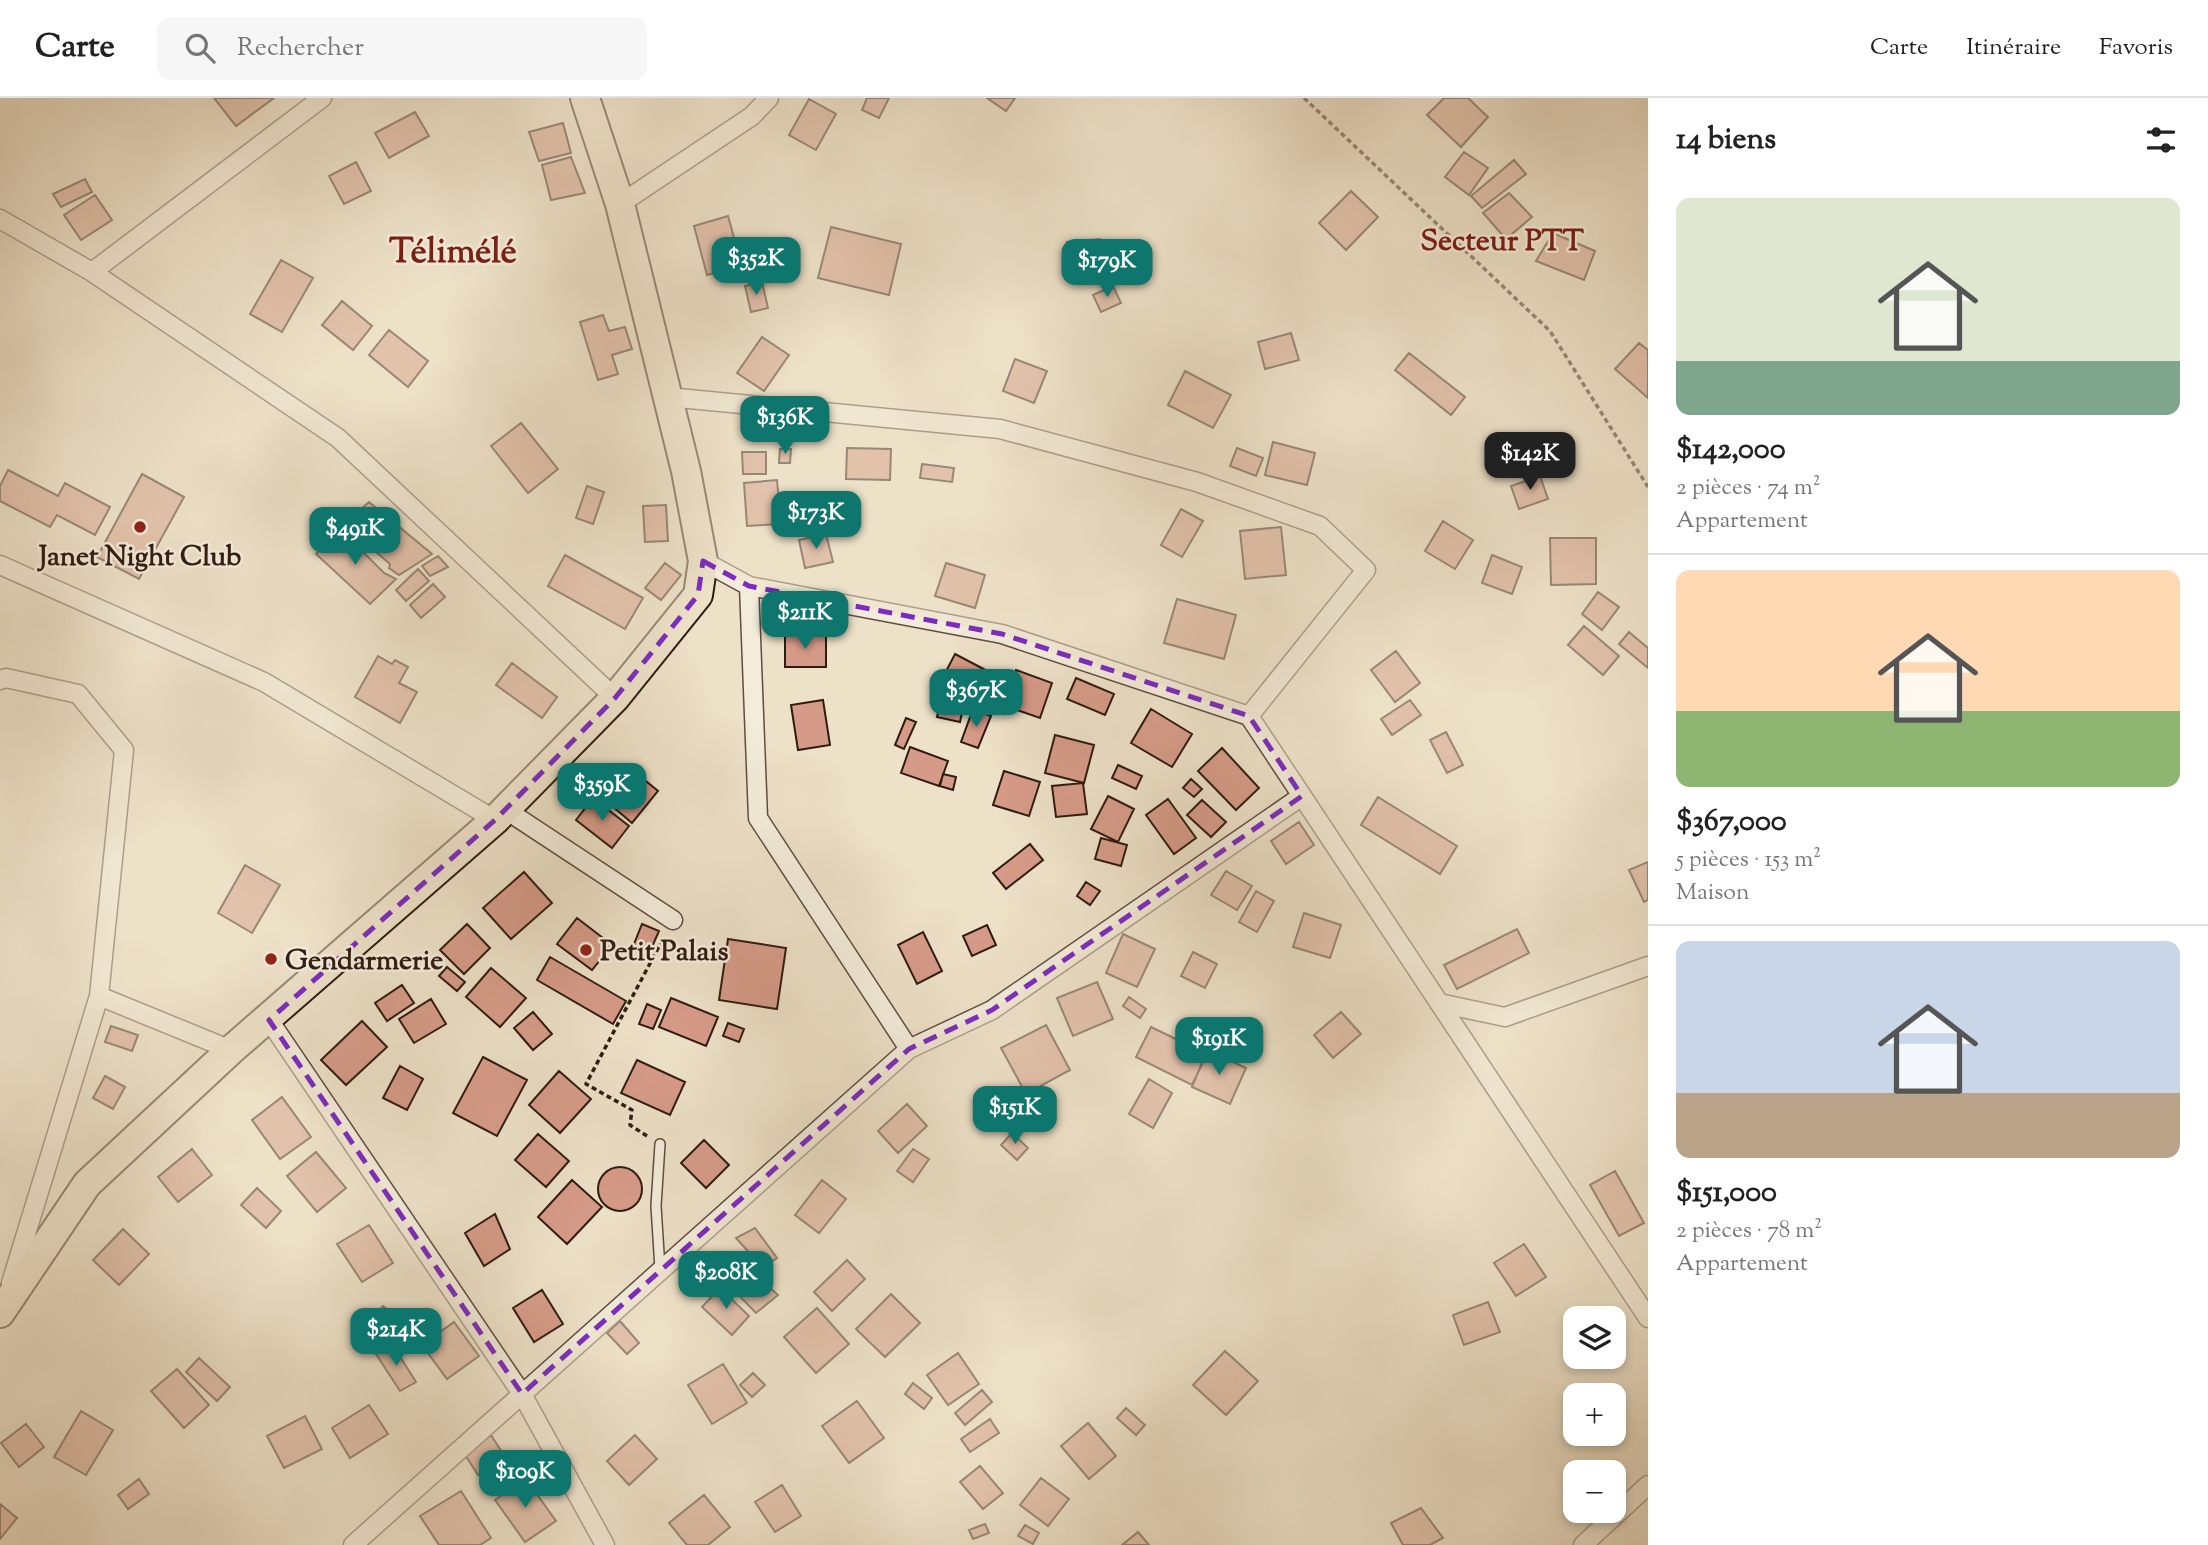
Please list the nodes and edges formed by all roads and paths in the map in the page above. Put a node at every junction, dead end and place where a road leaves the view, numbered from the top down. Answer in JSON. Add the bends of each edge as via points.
{"nodes":[{"id":1,"x":322,"y":98,"type":"edge"},
{"id":2,"x":585,"y":98,"type":"edge"},
{"id":3,"x":769,"y":98,"type":"edge"},
{"id":4,"x":1304,"y":98,"type":"edge"},
{"id":5,"x":620,"y":204,"type":"junction"},
{"id":6,"x":0,"y":219,"type":"edge"},
{"id":7,"x":92,"y":272,"type":"junction"},
{"id":8,"x":668,"y":397,"type":"junction"},
{"id":9,"x":1648,"y":487,"type":"edge"},
{"id":10,"x":703,"y":561,"type":"junction"},
{"id":11,"x":0,"y":565,"type":"edge"},
{"id":12,"x":749,"y":586,"type":"junction"},
{"id":13,"x":0,"y":680,"type":"edge"},
{"id":14,"x":615,"y":698,"type":"junction"},
{"id":15,"x":1249,"y":716,"type":"junction"},
{"id":16,"x":1302,"y":796,"type":"junction"},
{"id":17,"x":501,"y":815,"type":"junction"},
{"id":18,"x":673,"y":920,"type":"joint"},
{"id":19,"x":1648,"y":966,"type":"edge"},
{"id":20,"x":99,"y":996,"type":"junction"},
{"id":21,"x":1439,"y":1003,"type":"junction"},
{"id":22,"x":269,"y":1020,"type":"junction"},
{"id":23,"x":909,"y":1049,"type":"junction"},
{"id":24,"x":231,"y":1050,"type":"junction"},
{"id":25,"x":660,"y":1144,"type":"joint"},
{"id":26,"x":660,"y":1270,"type":"junction"},
{"id":27,"x":1,"y":1310,"type":"edge"},
{"id":28,"x":1648,"y":1318,"type":"edge"},
{"id":29,"x":522,"y":1394,"type":"junction"},
{"id":30,"x":1648,"y":1485,"type":"edge"},
{"id":31,"x":353,"y":1545,"type":"edge"},
{"id":32,"x":604,"y":1545,"type":"edge"},
{"id":33,"x":1583,"y":1545,"type":"edge"}],
"edges":[{"from":1,"to":7,"type":"street"},
{"from":2,"to":5,"type":"main road"},
{"from":3,"to":5,"type":"street","via":[[752,116]]},
{"from":4,"to":9,"type":"path","via":[[1550,331]]},
{"from":5,"to":8,"type":"main road"},
{"from":6,"to":7,"type":"street"},
{"from":7,"to":14,"type":"street","via":[[338,438]]},
{"from":8,"to":10,"type":"main road"},
{"from":8,"to":15,"type":"street","via":[[1000,429],[1197,482],[1320,526],[1366,570]]},
{"from":10,"to":12,"type":"street"},
{"from":10,"to":14,"type":"main road","via":[[698,595]]},
{"from":11,"to":17,"type":"street","via":[[264,682]]},
{"from":12,"to":15,"type":"street","via":[[1002,634]]},
{"from":12,"to":23,"type":"street","via":[[758,818]]},
{"from":13,"to":20,"type":"street","via":[[78,694],[124,750]]},
{"from":14,"to":17,"type":"main road"},
{"from":15,"to":16,"type":"street"},
{"from":16,"to":21,"type":"street"},
{"from":16,"to":23,"type":"street","via":[[992,1010]]},
{"from":17,"to":18,"type":"street"},
{"from":17,"to":22,"type":"main road"},
{"from":18,"to":25,"type":"path","via":[[586,1084],[632,1110],[630,1125]]},
{"from":19,"to":21,"type":"street","via":[[1505,1017]]},
{"from":20,"to":24,"type":"street"},
{"from":20,"to":27,"type":"street"},
{"from":21,"to":28,"type":"street"},
{"from":22,"to":24,"type":"main road"},
{"from":22,"to":29,"type":"street"},
{"from":23,"to":26,"type":"street"},
{"from":24,"to":27,"type":"main road","via":[[87,1184]]},
{"from":25,"to":26,"type":"lane","via":[[656,1206]]},
{"from":26,"to":29,"type":"street"},
{"from":29,"to":31,"type":"street"},
{"from":29,"to":32,"type":"street"},
{"from":30,"to":33,"type":"street"}]}
